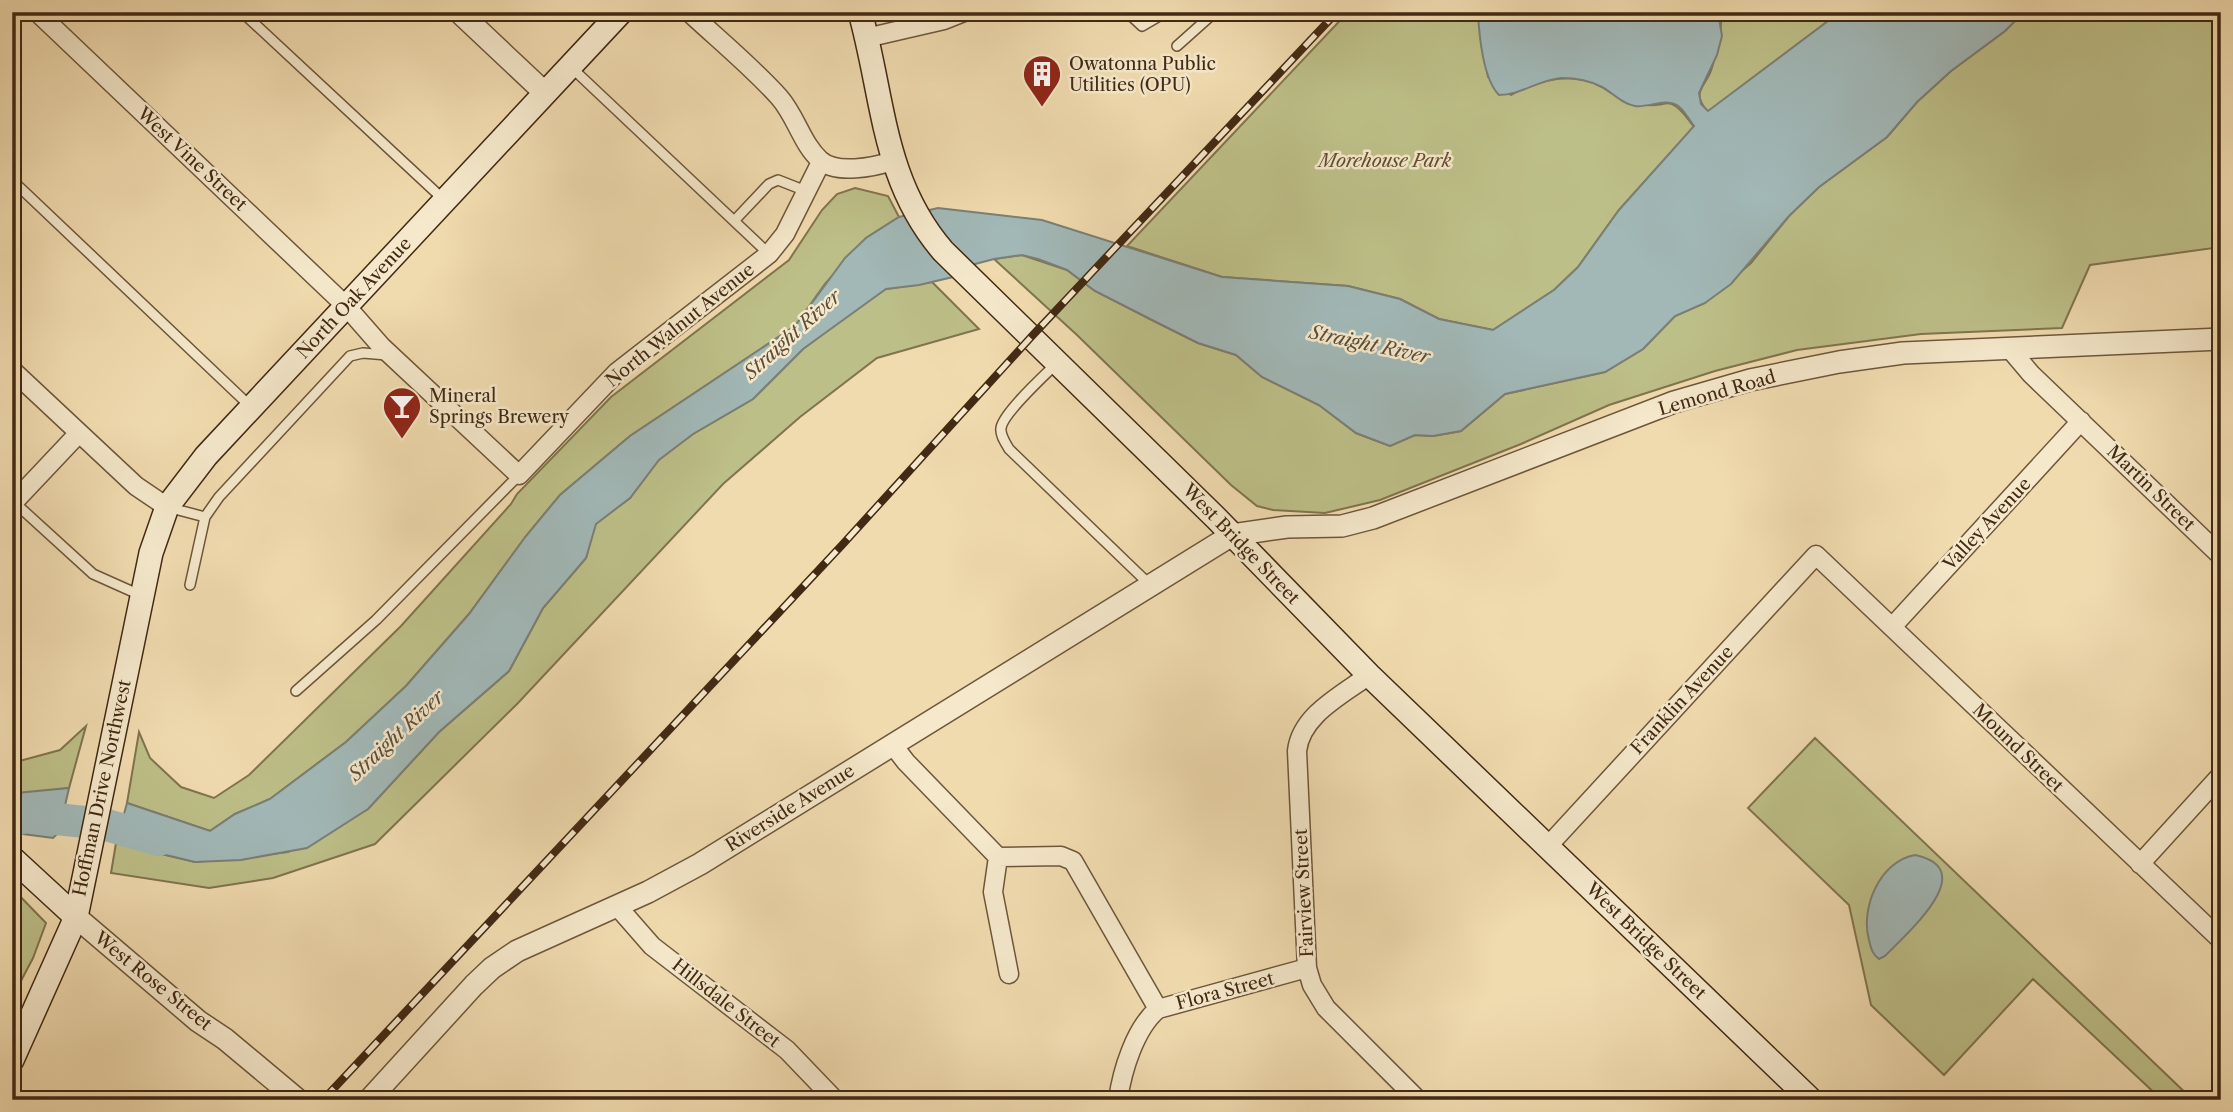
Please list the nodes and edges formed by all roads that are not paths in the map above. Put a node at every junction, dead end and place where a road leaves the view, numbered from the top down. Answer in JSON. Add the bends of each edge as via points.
{"nodes":[{"id":1,"x":37,"y":12,"type":"edge"},
{"id":2,"x":242,"y":12,"type":"edge"},
{"id":3,"x":460,"y":12,"type":"edge"},
{"id":4,"x":621,"y":12,"type":"edge"},
{"id":5,"x":690,"y":12,"type":"edge"},
{"id":6,"x":860,"y":12,"type":"edge"},
{"id":7,"x":964,"y":12,"type":"edge"},
{"id":8,"x":1127,"y":12,"type":"edge"},
{"id":9,"x":1166,"y":12,"type":"edge"},
{"id":10,"x":1215,"y":12,"type":"edge"},
{"id":11,"x":866,"y":38,"type":"junction"},
{"id":12,"x":1177,"y":46,"type":"dead end"},
{"id":13,"x":570,"y":66,"type":"junction"},
{"id":14,"x":545,"y":93,"type":"junction"},
{"id":15,"x":893,"y":161,"type":"junction"},
{"id":16,"x":821,"y":162,"type":"junction"},
{"id":17,"x":12,"y":180,"type":"edge"},
{"id":18,"x":806,"y":191,"type":"junction"},
{"id":19,"x":444,"y":201,"type":"junction"},
{"id":20,"x":734,"y":221,"type":"junction"},
{"id":21,"x":769,"y":254,"type":"junction"},
{"id":22,"x":346,"y":306,"type":"junction"},
{"id":23,"x":2221,"y":339,"type":"edge"},
{"id":24,"x":2009,"y":348,"type":"junction"},
{"id":25,"x":392,"y":356,"type":"junction"},
{"id":26,"x":1058,"y":361,"type":"junction"},
{"id":27,"x":12,"y":370,"type":"edge"},
{"id":28,"x":252,"y":407,"type":"junction"},
{"id":29,"x":2081,"y":421,"type":"junction"},
{"id":30,"x":79,"y":433,"type":"junction"},
{"id":31,"x":519,"y":475,"type":"junction"},
{"id":32,"x":13,"y":503,"type":"edge"},
{"id":33,"x":167,"y":507,"type":"junction"},
{"id":34,"x":205,"y":517,"type":"junction"},
{"id":35,"x":1232,"y":535,"type":"junction"},
{"id":36,"x":1816,"y":555,"type":"joint"},
{"id":37,"x":2221,"y":556,"type":"edge"},
{"id":38,"x":190,"y":585,"type":"dead end"},
{"id":39,"x":1149,"y":585,"type":"junction"},
{"id":40,"x":12,"y":594,"type":"edge"},
{"id":41,"x":142,"y":596,"type":"junction"},
{"id":42,"x":12,"y":617,"type":"edge"},
{"id":43,"x":1892,"y":627,"type":"junction"},
{"id":44,"x":1368,"y":675,"type":"junction"},
{"id":45,"x":296,"y":691,"type":"dead end"},
{"id":46,"x":892,"y":744,"type":"junction"},
{"id":47,"x":2221,"y":775,"type":"edge"},
{"id":48,"x":1548,"y":846,"type":"junction"},
{"id":49,"x":998,"y":857,"type":"junction"},
{"id":50,"x":12,"y":858,"type":"edge"},
{"id":51,"x":2140,"y":864,"type":"junction"},
{"id":52,"x":617,"y":906,"type":"junction"},
{"id":53,"x":76,"y":917,"type":"junction"},
{"id":54,"x":2221,"y":940,"type":"edge"},
{"id":55,"x":1307,"y":968,"type":"junction"},
{"id":56,"x":1009,"y":974,"type":"dead end"},
{"id":57,"x":1158,"y":1009,"type":"junction"},
{"id":58,"x":12,"y":1060,"type":"edge"},
{"id":59,"x":298,"y":1100,"type":"edge"},
{"id":60,"x":369,"y":1100,"type":"edge"},
{"id":61,"x":835,"y":1100,"type":"edge"},
{"id":62,"x":1118,"y":1100,"type":"edge"},
{"id":63,"x":1418,"y":1100,"type":"edge"},
{"id":64,"x":1811,"y":1100,"type":"edge"}],
"edges":[{"from":1,"to":22,"type":"street","name":"West Vine Street"},
{"from":2,"to":19,"type":"lane"},
{"from":3,"to":14,"type":"street"},
{"from":4,"to":13,"type":"main road","name":"North Oak Avenue"},
{"from":5,"to":16,"type":"street","via":[[779,97]]},
{"from":6,"to":11,"type":"main road","name":"West Bridge Street"},
{"from":7,"to":11,"type":"street"},
{"from":8,"to":9,"type":"lane","via":[[1142,26]]},
{"from":10,"to":12,"type":"lane"},
{"from":11,"to":15,"type":"main road","name":"West Bridge Street"},
{"from":13,"to":14,"type":"main road","name":"North Oak Avenue"},
{"from":13,"to":20,"type":"lane"},
{"from":14,"to":19,"type":"main road","name":"North Oak Avenue"},
{"from":15,"to":16,"type":"street","via":[[845,169]]},
{"from":15,"to":26,"type":"main road","name":"West Bridge Street","via":[[931,237]]},
{"from":16,"to":18,"type":"street","name":"North Walnut Avenue"},
{"from":17,"to":28,"type":"lane"},
{"from":18,"to":20,"type":"lane","via":[[778,180]]},
{"from":18,"to":21,"type":"street","name":"North Walnut Avenue","via":[[785,234]]},
{"from":19,"to":22,"type":"main road","name":"North Oak Avenue"},
{"from":20,"to":21,"type":"lane"},
{"from":21,"to":31,"type":"street","name":"North Walnut Avenue","via":[[617,372]]},
{"from":22,"to":25,"type":"street","name":"West Vine Street"},
{"from":22,"to":28,"type":"main road","name":"North Oak Avenue"},
{"from":23,"to":24,"type":"street","name":"Lemond Road"},
{"from":24,"to":29,"type":"street","name":"Martin Street"},
{"from":24,"to":35,"type":"street","name":"Lemond Road","via":[[1890,355],[1751,380],[1674,402],[1373,518],[1342,526]]},
{"from":25,"to":31,"type":"street","name":"West Vine Street"},
{"from":25,"to":34,"type":"lane","via":[[363,352],[350,356],[219,496]]},
{"from":26,"to":35,"type":"main road","name":"West Bridge Street"},
{"from":26,"to":39,"type":"lane","via":[[1005,417],[1000,432],[1003,440]]},
{"from":27,"to":30,"type":"street"},
{"from":28,"to":33,"type":"main road","name":"North Oak Avenue"},
{"from":29,"to":37,"type":"street","name":"Martin Street"},
{"from":29,"to":43,"type":"street","name":"Valley Avenue"},
{"from":30,"to":32,"type":"street"},
{"from":30,"to":33,"type":"street","via":[[136,486]]},
{"from":31,"to":45,"type":"lane","via":[[376,620]]},
{"from":32,"to":41,"type":"lane","via":[[93,574]]},
{"from":33,"to":34,"type":"lane"},
{"from":33,"to":41,"type":"main road","name":"Hoffman Drive Northwest"},
{"from":34,"to":38,"type":"lane"},
{"from":35,"to":39,"type":"street","name":"Riverside Avenue"},
{"from":35,"to":44,"type":"main road","name":"West Bridge Street"},
{"from":36,"to":43,"type":"street","name":"Mound Street"},
{"from":36,"to":48,"type":"street","name":"Franklin Avenue"},
{"from":39,"to":46,"type":"street","name":"Riverside Avenue"},
{"from":40,"to":42,"type":"lane"},
{"from":41,"to":53,"type":"main road","name":"Hoffman Drive Northwest"},
{"from":43,"to":51,"type":"street","name":"Mound Street"},
{"from":44,"to":48,"type":"main road","name":"West Bridge Street"},
{"from":44,"to":55,"type":"street","name":"Fairview Street","via":[[1313,717],[1298,739]]},
{"from":46,"to":49,"type":"street"},
{"from":46,"to":52,"type":"street","name":"Riverside Avenue","via":[[700,864]]},
{"from":47,"to":51,"type":"street"},
{"from":48,"to":64,"type":"main road","name":"West Bridge Street"},
{"from":49,"to":56,"type":"street","via":[[993,892]]},
{"from":49,"to":57,"type":"street","via":[[1061,856],[1073,861]]},
{"from":50,"to":53,"type":"main road","name":"West Rose Street"},
{"from":51,"to":54,"type":"street","name":"Mound Street"},
{"from":52,"to":60,"type":"street","name":"Riverside Avenue","via":[[517,951],[492,968]]},
{"from":52,"to":61,"type":"street","name":"Hillsdale Street","via":[[652,946],[787,1050]]},
{"from":53,"to":58,"type":"main road","name":"Hoffman Drive Northwest"},
{"from":53,"to":59,"type":"street","name":"West Rose Street"},
{"from":55,"to":57,"type":"street","name":"Flora Street"},
{"from":55,"to":63,"type":"street","name":"Fairview Street","via":[[1326,1008]]},
{"from":57,"to":62,"type":"street","name":"Flora Street","via":[[1147,1020],[1124,1067]]}]}
